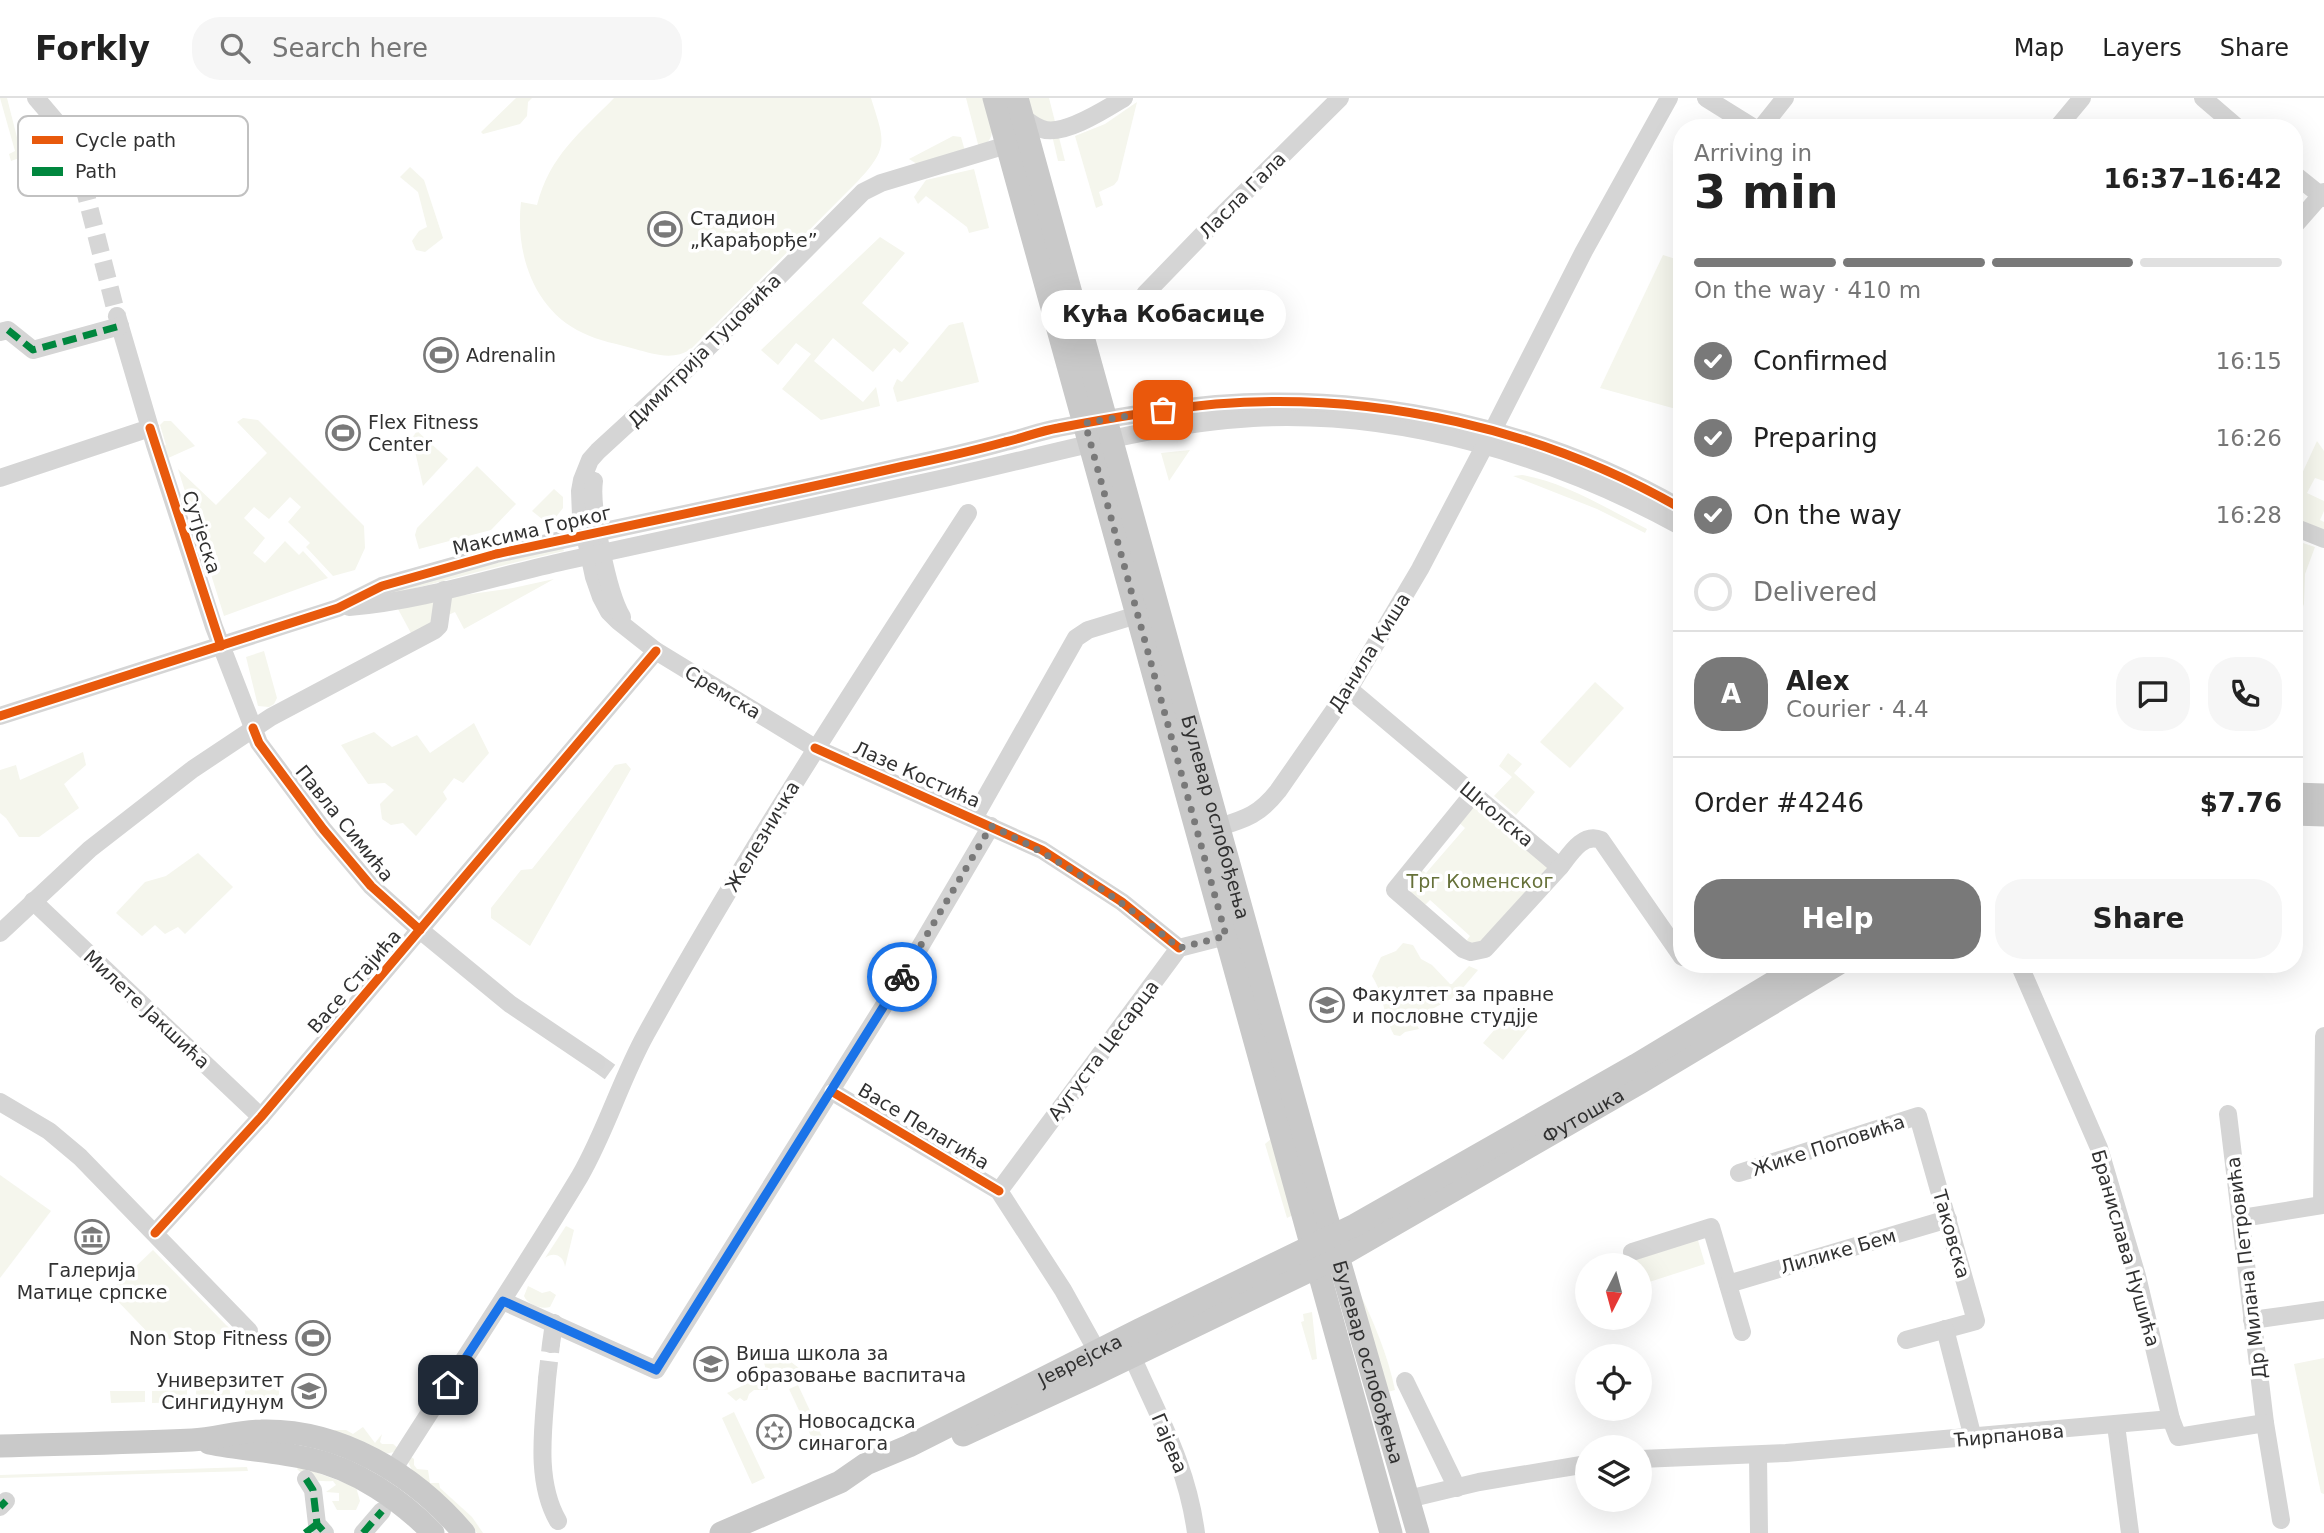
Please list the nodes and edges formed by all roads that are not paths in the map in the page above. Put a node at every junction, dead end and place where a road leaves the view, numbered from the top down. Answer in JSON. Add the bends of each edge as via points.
{"nodes":[{"id":1,"x":36,"y":98,"type":"edge"},
{"id":2,"x":994,"y":98,"type":"edge"},
{"id":3,"x":1124,"y":98,"type":"edge"},
{"id":4,"x":1340,"y":98,"type":"edge"},
{"id":5,"x":1669,"y":98,"type":"edge"},
{"id":6,"x":1706,"y":98,"type":"edge"},
{"id":7,"x":1785,"y":98,"type":"edge"},
{"id":8,"x":2082,"y":98,"type":"edge"},
{"id":9,"x":2203,"y":98,"type":"edge"},
{"id":10,"x":1020,"y":108,"type":"edge"},
{"id":11,"x":51,"y":116,"type":"edge"},
{"id":12,"x":1740,"y":119,"type":"edge"},
{"id":13,"x":1768,"y":119,"type":"edge"},
{"id":14,"x":2064,"y":119,"type":"edge"},
{"id":15,"x":2228,"y":119,"type":"edge"},
{"id":16,"x":1051,"y":131,"type":"junction"},
{"id":17,"x":1007,"y":145,"type":"junction"},
{"id":18,"x":1034,"y":160,"type":"junction"},
{"id":19,"x":2303,"y":181,"type":"edge"},
{"id":20,"x":2323,"y":195,"type":"edge"},
{"id":21,"x":2303,"y":216,"type":"edge"},
{"id":22,"x":1145,"y":295,"type":"dead end"},
{"id":23,"x":4,"y":331,"type":"edge"},
{"id":24,"x":150,"y":428,"type":"junction"},
{"id":25,"x":1099,"y":432,"type":"junction"},
{"id":26,"x":1489,"y":437,"type":"junction"},
{"id":27,"x":1,"y":473,"type":"edge"},
{"id":28,"x":1673,"y":504,"type":"edge"},
{"id":29,"x":968,"y":513,"type":"dead end"},
{"id":30,"x":1673,"y":522,"type":"edge"},
{"id":31,"x":2303,"y":531,"type":"edge"},
{"id":32,"x":592,"y":534,"type":"junction"},
{"id":33,"x":2324,"y":540,"type":"edge"},
{"id":34,"x":596,"y":554,"type":"junction"},
{"id":35,"x":444,"y":590,"type":"junction"},
{"id":36,"x":338,"y":608,"type":"junction"},
{"id":37,"x":1137,"y":615,"type":"junction"},
{"id":38,"x":221,"y":646,"type":"junction"},
{"id":39,"x":656,"y":651,"type":"junction"},
{"id":40,"x":1349,"y":689,"type":"junction"},
{"id":41,"x":0,"y":716,"type":"edge"},
{"id":42,"x":253,"y":728,"type":"junction"},
{"id":43,"x":815,"y":748,"type":"junction"},
{"id":44,"x":1473,"y":794,"type":"junction"},
{"id":45,"x":2303,"y":794,"type":"edge"},
{"id":46,"x":2324,"y":795,"type":"edge"},
{"id":47,"x":2303,"y":814,"type":"edge"},
{"id":48,"x":2324,"y":815,"type":"edge"},
{"id":49,"x":974,"y":818,"type":"junction"},
{"id":50,"x":991,"y":826,"type":"junction"},
{"id":51,"x":1219,"y":827,"type":"junction"},
{"id":52,"x":1560,"y":867,"type":"junction"},
{"id":53,"x":33,"y":901,"type":"junction"},
{"id":54,"x":420,"y":930,"type":"junction"},
{"id":55,"x":0,"y":933,"type":"edge"},
{"id":56,"x":1226,"y":936,"type":"junction"},
{"id":57,"x":1673,"y":944,"type":"edge"},
{"id":58,"x":1179,"y":948,"type":"junction"},
{"id":59,"x":1789,"y":973,"type":"edge"},
{"id":60,"x":1823,"y":973,"type":"edge"},
{"id":61,"x":2023,"y":973,"type":"edge"},
{"id":62,"x":2324,"y":1036,"type":"edge"},
{"id":63,"x":610,"y":1072,"type":"junction"},
{"id":64,"x":831,"y":1091,"type":"junction"},
{"id":65,"x":0,"y":1102,"type":"edge"},
{"id":66,"x":2228,"y":1114,"type":"dead end"},
{"id":67,"x":261,"y":1116,"type":"junction"},
{"id":68,"x":1918,"y":1116,"type":"joint"},
{"id":69,"x":1739,"y":1173,"type":"dead end"},
{"id":70,"x":999,"y":1191,"type":"junction"},
{"id":71,"x":2242,"y":1218,"type":"junction"},
{"id":72,"x":1948,"y":1219,"type":"junction"},
{"id":73,"x":155,"y":1233,"type":"junction"},
{"id":74,"x":1325,"y":1252,"type":"junction"},
{"id":75,"x":1632,"y":1252,"type":"dead end"},
{"id":76,"x":1728,"y":1284,"type":"junction"},
{"id":77,"x":503,"y":1301,"type":"junction"},
{"id":78,"x":2324,"y":1310,"type":"edge"},
{"id":79,"x":2252,"y":1320,"type":"junction"},
{"id":80,"x":554,"y":1323,"type":"junction"},
{"id":81,"x":1945,"y":1329,"type":"junction"},
{"id":82,"x":249,"y":1331,"type":"dead end"},
{"id":83,"x":1742,"y":1332,"type":"dead end"},
{"id":84,"x":1906,"y":1340,"type":"dead end"},
{"id":85,"x":551,"y":1344,"type":"tunnel mouth"},
{"id":86,"x":1097,"y":1351,"type":"junction"},
{"id":87,"x":1132,"y":1356,"type":"junction"},
{"id":88,"x":547,"y":1378,"type":"tunnel mouth"},
{"id":89,"x":1405,"y":1381,"type":"dead end"},
{"id":90,"x":2171,"y":1419,"type":"junction"},
{"id":91,"x":2265,"y":1423,"type":"junction"},
{"id":92,"x":2116,"y":1425,"type":"junction"},
{"id":93,"x":1973,"y":1438,"type":"junction"},
{"id":94,"x":196,"y":1440,"type":"junction"},
{"id":95,"x":0,"y":1446,"type":"edge"},
{"id":96,"x":1758,"y":1455,"type":"junction"},
{"id":97,"x":1652,"y":1459,"type":"edge"},
{"id":98,"x":1575,"y":1466,"type":"edge"},
{"id":99,"x":393,"y":1470,"type":"junction"},
{"id":100,"x":306,"y":1479,"type":"dead end"},
{"id":101,"x":840,"y":1482,"type":"junction"},
{"id":102,"x":1457,"y":1488,"type":"junction"},
{"id":103,"x":1408,"y":1499,"type":"junction"},
{"id":104,"x":382,"y":1511,"type":"dead end"},
{"id":105,"x":2281,"y":1520,"type":"dead end"},
{"id":106,"x":558,"y":1521,"type":"dead end"},
{"id":107,"x":316,"y":1530,"type":"edge"},
{"id":108,"x":731,"y":1531,"type":"edge"},
{"id":109,"x":363,"y":1533,"type":"edge"},
{"id":110,"x":433,"y":1533,"type":"edge"},
{"id":111,"x":464,"y":1533,"type":"edge"},
{"id":112,"x":1196,"y":1533,"type":"edge"},
{"id":113,"x":1391,"y":1533,"type":"edge"},
{"id":114,"x":1418,"y":1533,"type":"edge"},
{"id":115,"x":1759,"y":1533,"type":"edge"},
{"id":116,"x":2130,"y":1533,"type":"edge"}],
"edges":[{"from":1,"to":11,"type":"street"},
{"from":2,"to":17,"type":"main road","name":"Булевар ослобођења"},
{"from":3,"to":16,"type":"street","via":[[1086,120]]},
{"from":4,"to":22,"type":"street","name":"Ласла Гала"},
{"from":5,"to":26,"type":"street","name":"Данила Киша"},
{"from":6,"to":12,"type":"street"},
{"from":7,"to":13,"type":"street"},
{"from":8,"to":14,"type":"street"},
{"from":9,"to":15,"type":"street"},
{"from":10,"to":16,"type":"street","via":[[1042,129]]},
{"from":10,"to":18,"type":"main road","name":"Булевар ослобођења"},
{"from":16,"to":18,"type":"street"},
{"from":17,"to":25,"type":"main road","name":"Булевар ослобођења"},
{"from":17,"to":32,"type":"street","name":"Димитрија Туцовића","via":[[863,192],[615,437],[593,482]]},
{"from":18,"to":25,"type":"main road","name":"Булевар ослобођења"},
{"from":19,"to":20,"type":"street"},
{"from":20,"to":21,"type":"street"},
{"from":23,"to":24,"type":"street","name":"Сутјеска","via":[[33,350],[119,321]]},
{"from":24,"to":27,"type":"street"},
{"from":24,"to":38,"type":"street","name":"Сутјеска"},
{"from":25,"to":26,"type":"street","via":[[1218,404],[1289,403],[1401,412]]},
{"from":25,"to":32,"type":"street","name":"Максима Горког","via":[[1055,428]]},
{"from":25,"to":34,"type":"street","name":"Максима Горког"},
{"from":25,"to":37,"type":"main road","name":"Булевар ослобођења"},
{"from":25,"to":51,"type":"main road","name":"Булевар ослобођења"},
{"from":26,"to":28,"type":"street","via":[[1622,478]]},
{"from":26,"to":30,"type":"street"},
{"from":26,"to":40,"type":"street","name":"Данила Киша","via":[[1420,569]]},
{"from":29,"to":43,"type":"street","name":"Железничка"},
{"from":31,"to":33,"type":"street"},
{"from":32,"to":34,"type":"street","name":"Димитрија Туцовића"},
{"from":32,"to":36,"type":"street","name":"Максима Горког","via":[[395,582]]},
{"from":34,"to":35,"type":"street","name":"Максима Горког"},
{"from":34,"to":39,"type":"street","name":"Сремска","via":[[594,577],[604,604]]},
{"from":35,"to":36,"type":"street","name":"Максима Горког","via":[[387,604]]},
{"from":35,"to":42,"type":"street","via":[[435,630]]},
{"from":36,"to":38,"type":"street","name":"Максима Горког"},
{"from":37,"to":49,"type":"street","via":[[1087,630],[1076,638]]},
{"from":37,"to":56,"type":"main road","name":"Булевар ослобођења"},
{"from":38,"to":41,"type":"street","name":"Максима Горког"},
{"from":38,"to":42,"type":"street","name":"Сутјеска"},
{"from":39,"to":43,"type":"street","name":"Сремска"},
{"from":39,"to":54,"type":"street","name":"Васе Стајића"},
{"from":40,"to":44,"type":"street","name":"Школска"},
{"from":40,"to":51,"type":"street","name":"Данила Киша","via":[[1267,806],[1251,817]]},
{"from":42,"to":53,"type":"street","via":[[130,816]]},
{"from":42,"to":54,"type":"street","name":"Павла Симића","via":[[259,743],[323,829],[371,886]]},
{"from":43,"to":49,"type":"street","name":"Лазе Костића"},
{"from":43,"to":63,"type":"street","name":"Железничка","via":[[644,1036]]},
{"from":44,"to":52,"type":"street","name":"Школска"},
{"from":44,"to":52,"type":"street","via":[[1395,890],[1463,949],[1485,949]]},
{"from":45,"to":46,"type":"main road"},
{"from":47,"to":48,"type":"main road"},
{"from":49,"to":50,"type":"street","name":"Лазе Костића"},
{"from":50,"to":58,"type":"street","name":"Лазе Костића","via":[[1077,871]]},
{"from":50,"to":64,"type":"street"},
{"from":51,"to":74,"type":"main road","name":"Булевар ослобођења"},
{"from":52,"to":57,"type":"street","via":[[1584,840],[1601,840]]},
{"from":53,"to":55,"type":"street"},
{"from":53,"to":67,"type":"street","name":"Милете Јакшића"},
{"from":54,"to":63,"type":"street","name":"Васе Стајића","via":[[530,1020]]},
{"from":54,"to":67,"type":"street","name":"Васе Стајића"},
{"from":56,"to":58,"type":"street"},
{"from":56,"to":74,"type":"main road","name":"Булевар ослобођења"},
{"from":58,"to":70,"type":"street","name":"Аугуста Цесарца"},
{"from":59,"to":74,"type":"main road","name":"Футошка"},
{"from":60,"to":74,"type":"main road","name":"Футошка","via":[[1641,1082]]},
{"from":61,"to":90,"type":"street","name":"Бранислава Нушића","via":[[2099,1148],[2137,1276]]},
{"from":62,"to":71,"type":"street","via":[[2322,1205]]},
{"from":63,"to":77,"type":"street","name":"Железничка","via":[[581,1174]]},
{"from":64,"to":70,"type":"street","name":"Васе Пелагића"},
{"from":64,"to":80,"type":"street","via":[[656,1370]]},
{"from":65,"to":73,"type":"street","via":[[50,1130]]},
{"from":66,"to":71,"type":"street","name":"Др Милана Петровића"},
{"from":67,"to":73,"type":"street","name":"Васе Стајића"},
{"from":68,"to":69,"type":"street","name":"Жике Поповића"},
{"from":68,"to":72,"type":"street","name":"Таковска"},
{"from":70,"to":86,"type":"street","name":"Васе Пелагића"},
{"from":71,"to":79,"type":"street","name":"Др Милана Петровића"},
{"from":72,"to":76,"type":"street","name":"Лилике Бем"},
{"from":72,"to":81,"type":"street","name":"Таковска","via":[[1976,1321]]},
{"from":73,"to":82,"type":"street"},
{"from":74,"to":86,"type":"main road","name":"Јеврејска","via":[[1263,1268]]},
{"from":74,"to":87,"type":"main road","name":"Јеврејска","via":[[1268,1289]]},
{"from":74,"to":103,"type":"main road","name":"Булевар ослобођења"},
{"from":74,"to":113,"type":"main road","name":"Булевар ослобођења"},
{"from":75,"to":76,"type":"street","via":[[1711,1227]]},
{"from":76,"to":83,"type":"street"},
{"from":77,"to":80,"type":"street"},
{"from":77,"to":99,"type":"street","name":"Железничка"},
{"from":78,"to":79,"type":"street"},
{"from":79,"to":91,"type":"street","name":"Др Милана Петровића"},
{"from":80,"to":85,"type":"street"},
{"from":81,"to":84,"type":"street","name":"Таковска"},
{"from":81,"to":93,"type":"street"},
{"from":86,"to":101,"type":"main road","name":"Јеврејска","via":[[866,1464]]},
{"from":87,"to":101,"type":"main road","name":"Јеврејска","via":[[863,1479]]},
{"from":87,"to":112,"type":"street","name":"Гајева","via":[[1175,1446]]},
{"from":88,"to":106,"type":"street","via":[[544,1474]]},
{"from":89,"to":102,"type":"street"},
{"from":90,"to":91,"type":"street","via":[[2178,1437]]},
{"from":90,"to":92,"type":"street","name":"Ћирпанова"},
{"from":91,"to":105,"type":"street"},
{"from":92,"to":93,"type":"street","name":"Ћирпанова"},
{"from":92,"to":116,"type":"street"},
{"from":93,"to":96,"type":"street","name":"Ћирпанова"},
{"from":94,"to":95,"type":"main road"},
{"from":94,"to":99,"type":"main road","via":[[285,1431],[333,1442]]},
{"from":94,"to":110,"type":"main road","via":[[330,1464],[375,1487]]},
{"from":96,"to":97,"type":"street","name":"Ћирпанова"},
{"from":96,"to":115,"type":"street"},
{"from":98,"to":102,"type":"street"},
{"from":99,"to":111,"type":"main road","via":[[429,1497]]},
{"from":100,"to":107,"type":"street","via":[[313,1490]]},
{"from":101,"to":108,"type":"main road","name":"Јеврејска"},
{"from":102,"to":103,"type":"street"},
{"from":103,"to":114,"type":"main road","name":"Булевар ослобођења"},
{"from":104,"to":109,"type":"street"}]}
